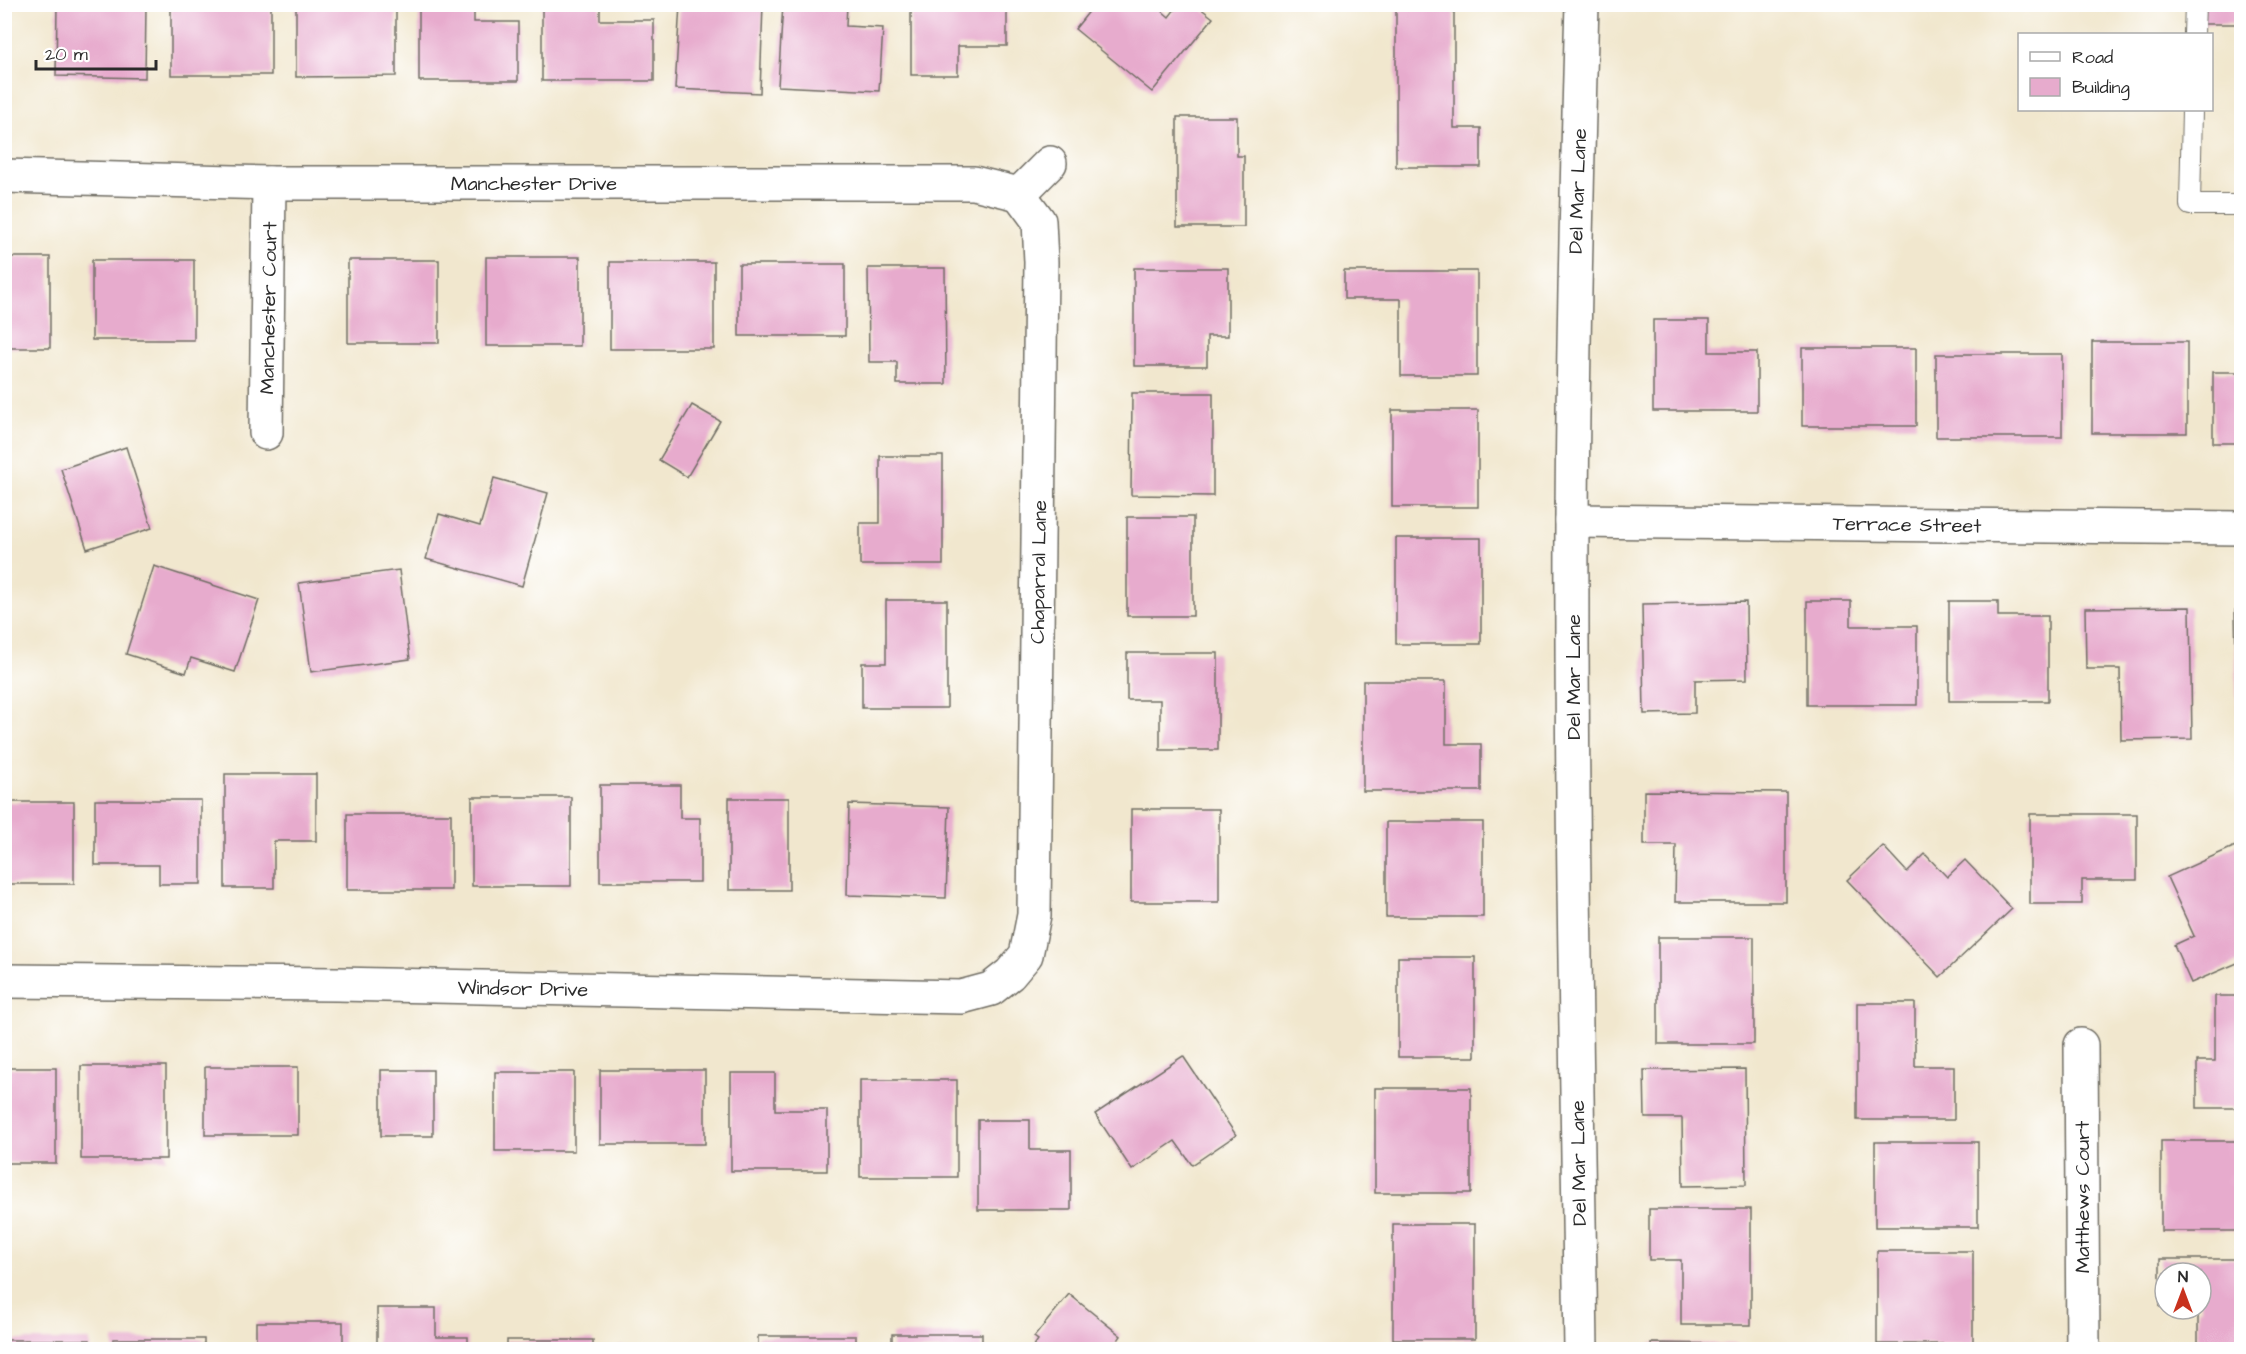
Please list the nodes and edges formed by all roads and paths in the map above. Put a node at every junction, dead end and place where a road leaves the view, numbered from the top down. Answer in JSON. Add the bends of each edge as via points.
{"nodes":[{"id":1,"x":1582,"y":4,"type":"edge"},
{"id":2,"x":2195,"y":4,"type":"edge"},
{"id":3,"x":2194,"y":33,"type":"edge"},
{"id":4,"x":2192,"y":111,"type":"edge"},
{"id":5,"x":1050,"y":163,"type":"dead end"},
{"id":6,"x":4,"y":176,"type":"edge"},
{"id":7,"x":269,"y":183,"type":"junction"},
{"id":8,"x":1019,"y":194,"type":"junction"},
{"id":9,"x":2241,"y":205,"type":"edge"},
{"id":10,"x":266,"y":433,"type":"dead end"},
{"id":11,"x":1572,"y":521,"type":"junction"},
{"id":12,"x":2241,"y":528,"type":"edge"},
{"id":13,"x":1026,"y":955,"type":"joint"},
{"id":14,"x":4,"y":981,"type":"edge"},
{"id":15,"x":2081,"y":1045,"type":"dead end"},
{"id":16,"x":1581,"y":1350,"type":"edge"},
{"id":17,"x":2083,"y":1350,"type":"edge"}],
"edges":[{"from":1,"to":11,"type":"street","name":"Del Mar Lane"},
{"from":2,"to":3,"type":"lane"},
{"from":4,"to":9,"type":"lane","via":[[2190,205]]},
{"from":5,"to":8,"type":"street"},
{"from":6,"to":7,"type":"street","name":"Manchester Drive"},
{"from":7,"to":8,"type":"street","name":"Manchester Drive","via":[[974,183]]},
{"from":7,"to":10,"type":"street","name":"Manchester Court"},
{"from":8,"to":13,"type":"street","name":"Chaparral Lane","via":[[1039,221],[1041,261],[1034,915]]},
{"from":11,"to":12,"type":"street","name":"Terrace Street"},
{"from":11,"to":16,"type":"street","name":"Del Mar Lane"},
{"from":13,"to":14,"type":"street","name":"Windsor Drive","via":[[991,989],[961,997]]},
{"from":15,"to":17,"type":"street","name":"Matthews Court"}]}
